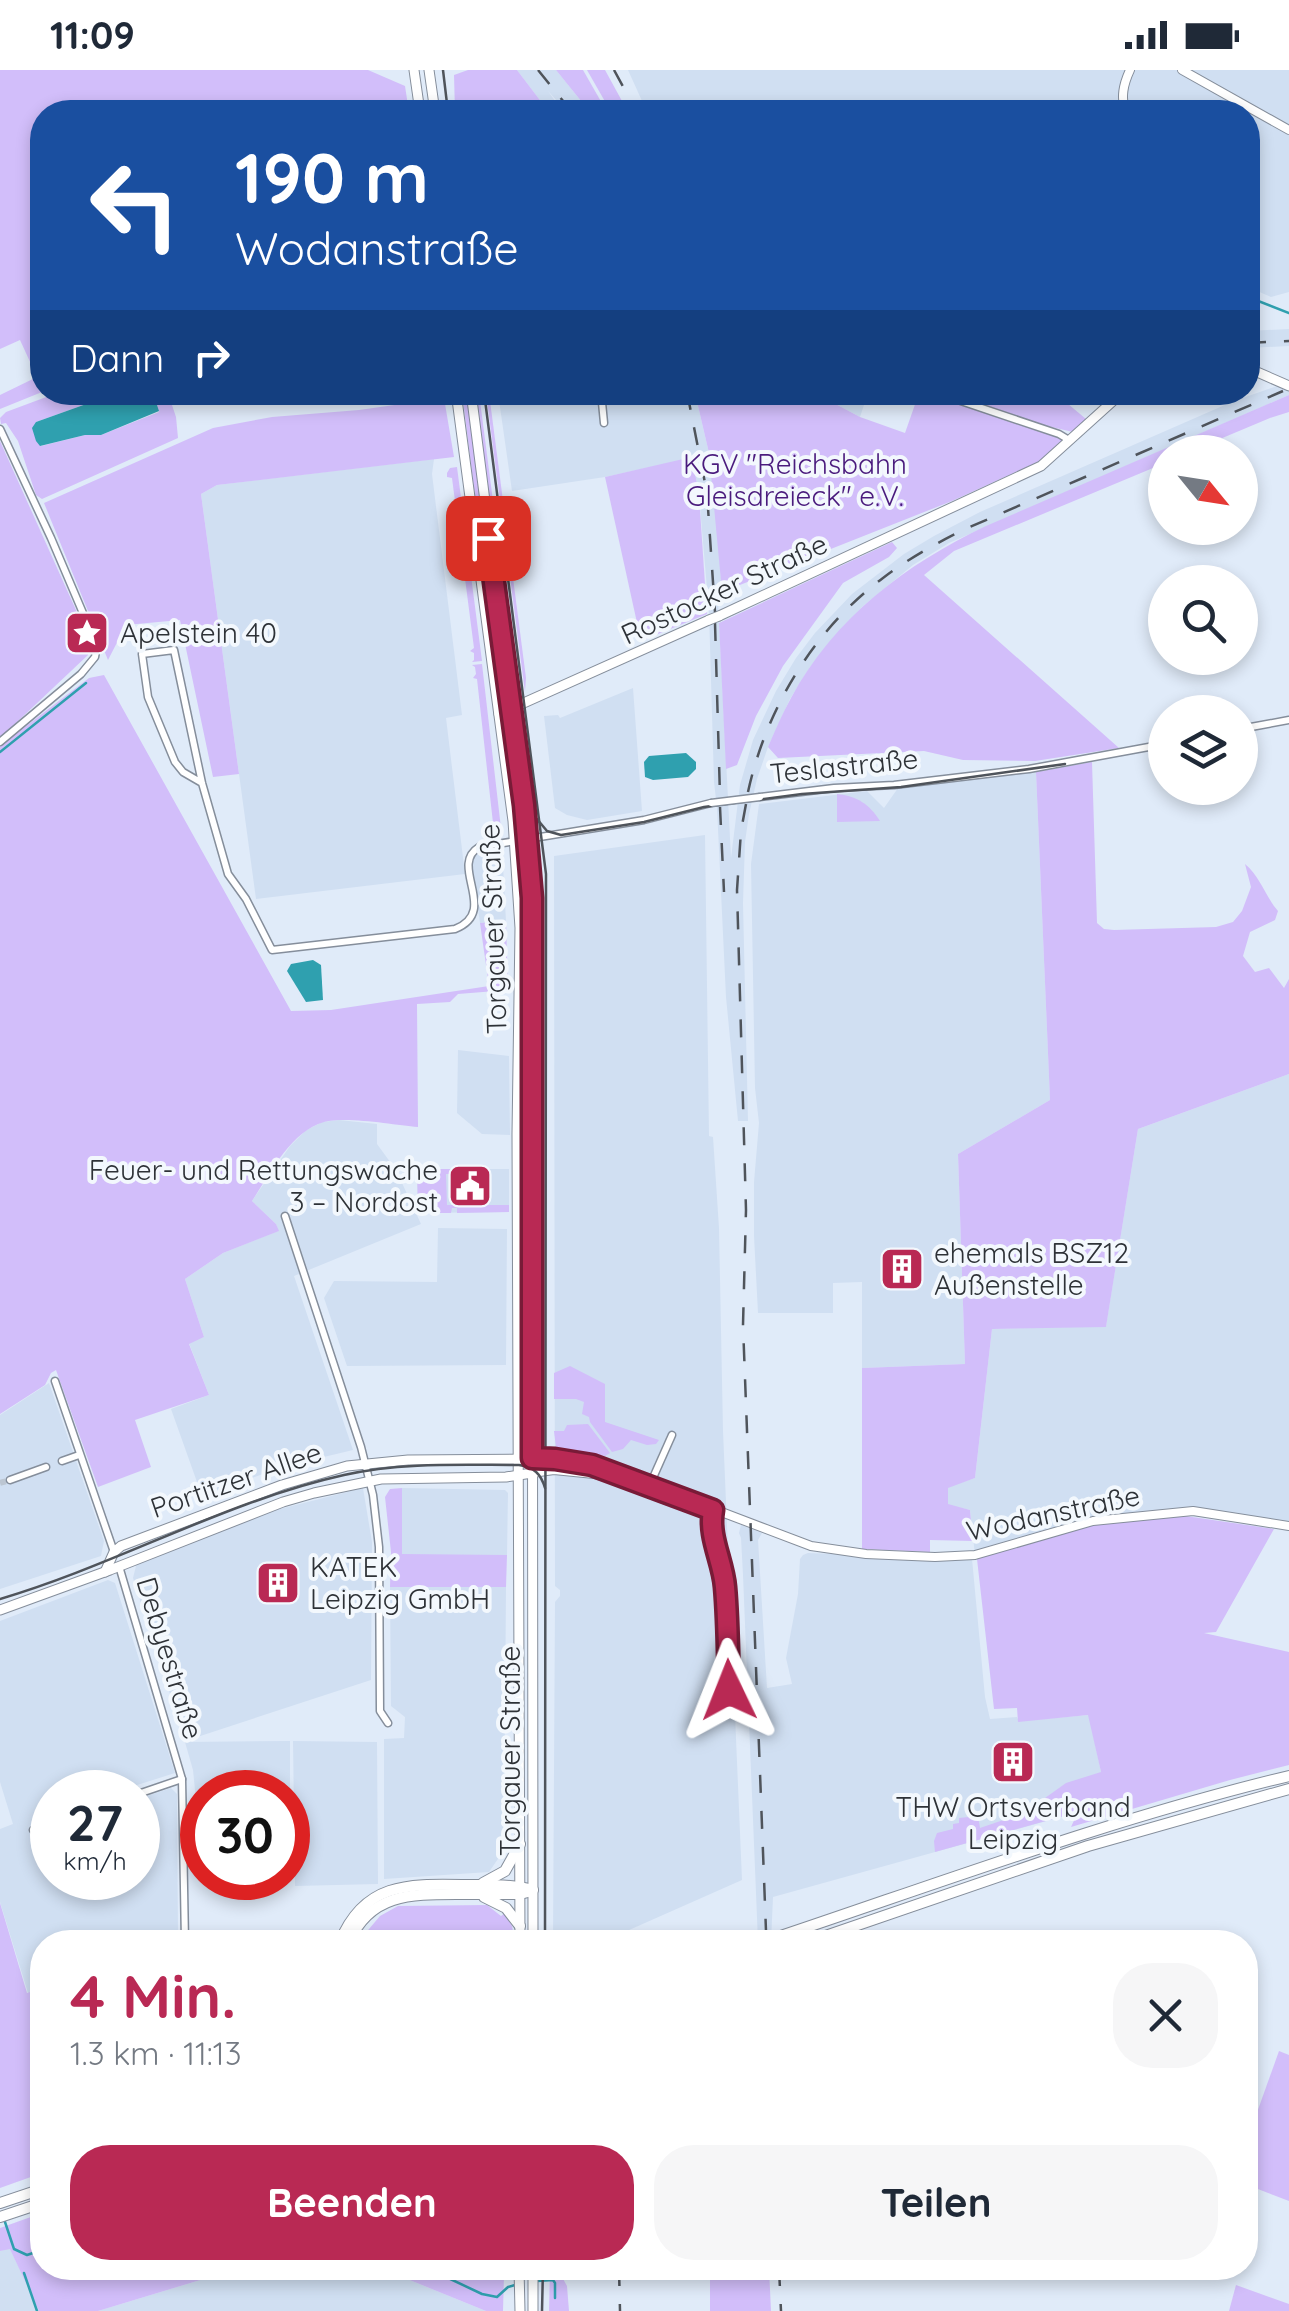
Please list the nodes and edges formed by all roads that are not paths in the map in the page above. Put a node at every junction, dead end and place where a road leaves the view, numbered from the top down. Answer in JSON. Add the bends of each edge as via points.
{"nodes":[{"id":1,"x":414,"y":70,"type":"edge"},
{"id":2,"x":429,"y":70,"type":"edge"},
{"id":3,"x":1130,"y":70,"type":"edge"},
{"id":4,"x":1182,"y":70,"type":"edge"},
{"id":5,"x":418,"y":100,"type":"edge"},
{"id":6,"x":433,"y":100,"type":"edge"},
{"id":7,"x":1122,"y":100,"type":"edge"},
{"id":8,"x":1236,"y":100,"type":"edge"},
{"id":9,"x":1260,"y":114,"type":"edge"},
{"id":10,"x":1289,"y":130,"type":"edge"},
{"id":11,"x":1260,"y":373,"type":"edge"},
{"id":12,"x":1289,"y":386,"type":"edge"},
{"id":13,"x":458,"y":405,"type":"edge"},
{"id":14,"x":472,"y":405,"type":"edge"},
{"id":15,"x":602,"y":405,"type":"edge"},
{"id":16,"x":973,"y":405,"type":"edge"},
{"id":17,"x":1109,"y":405,"type":"edge"},
{"id":18,"x":604,"y":423,"type":"dead end"},
{"id":19,"x":0,"y":429,"type":"edge"},
{"id":20,"x":1070,"y":441,"type":"junction"},
{"id":21,"x":512,"y":709,"type":"junction"},
{"id":22,"x":498,"y":714,"type":"junction"},
{"id":23,"x":1289,"y":720,"type":"edge"},
{"id":24,"x":1258,"y":726,"type":"edge"},
{"id":25,"x":0,"y":742,"type":"edge"},
{"id":26,"x":1148,"y":747,"type":"edge"},
{"id":27,"x":202,"y":783,"type":"junction"},
{"id":28,"x":528,"y":838,"type":"junction"},
{"id":29,"x":515,"y":840,"type":"junction"},
{"id":30,"x":286,"y":1216,"type":"dead end"},
{"id":31,"x":55,"y":1382,"type":"dead end"},
{"id":32,"x":672,"y":1435,"type":"dead end"},
{"id":33,"x":80,"y":1455,"type":"junction"},
{"id":34,"x":519,"y":1458,"type":"junction"},
{"id":35,"x":532,"y":1458,"type":"junction"},
{"id":36,"x":62,"y":1461,"type":"dead end"},
{"id":37,"x":366,"y":1464,"type":"junction"},
{"id":38,"x":46,"y":1467,"type":"dead end"},
{"id":39,"x":532,"y":1473,"type":"junction"},
{"id":40,"x":519,"y":1476,"type":"junction"},
{"id":41,"x":10,"y":1480,"type":"dead end"},
{"id":42,"x":369,"y":1482,"type":"junction"},
{"id":43,"x":648,"y":1490,"type":"junction"},
{"id":44,"x":713,"y":1510,"type":"junction"},
{"id":45,"x":1289,"y":1526,"type":"edge"},
{"id":46,"x":114,"y":1552,"type":"junction"},
{"id":47,"x":119,"y":1566,"type":"junction"},
{"id":48,"x":104,"y":1572,"type":"junction"},
{"id":49,"x":0,"y":1610,"type":"edge"},
{"id":50,"x":730,"y":1705,"type":"dead end"},
{"id":51,"x":388,"y":1723,"type":"dead end"},
{"id":52,"x":180,"y":1772,"type":"edge"},
{"id":53,"x":1289,"y":1776,"type":"edge"},
{"id":54,"x":1289,"y":1788,"type":"edge"},
{"id":55,"x":520,"y":1844,"type":"junction"},
{"id":56,"x":478,"y":1890,"type":"junction"},
{"id":57,"x":520,"y":1890,"type":"junction"},
{"id":58,"x":533,"y":1890,"type":"junction"},
{"id":59,"x":184,"y":1900,"type":"edge"},
{"id":60,"x":520,"y":1926,"type":"junction"},
{"id":61,"x":185,"y":1930,"type":"edge"},
{"id":62,"x":347,"y":1930,"type":"edge"},
{"id":63,"x":356,"y":1930,"type":"edge"},
{"id":64,"x":520,"y":1930,"type":"edge"},
{"id":65,"x":533,"y":1930,"type":"edge"},
{"id":66,"x":799,"y":1930,"type":"edge"},
{"id":67,"x":843,"y":1930,"type":"edge"},
{"id":68,"x":30,"y":2193,"type":"edge"},
{"id":69,"x":4,"y":2202,"type":"edge"},
{"id":70,"x":30,"y":2206,"type":"edge"},
{"id":71,"x":6,"y":2215,"type":"edge"},
{"id":72,"x":520,"y":2280,"type":"edge"},
{"id":73,"x":533,"y":2280,"type":"edge"},
{"id":74,"x":520,"y":2311,"type":"edge"},
{"id":75,"x":533,"y":2311,"type":"edge"}],
"edges":[{"from":1,"to":5,"type":"main road"},
{"from":2,"to":6,"type":"main road"},
{"from":3,"to":7,"type":"street"},
{"from":4,"to":8,"type":"street"},
{"from":9,"to":10,"type":"street"},
{"from":11,"to":12,"type":"main road"},
{"from":13,"to":22,"type":"main road","name":"Torgauer Straße"},
{"from":14,"to":21,"type":"main road","name":"Torgauer Straße"},
{"from":15,"to":18,"type":"street"},
{"from":16,"to":20,"type":"street"},
{"from":17,"to":20,"type":"main road","name":"Rostocker Straße"},
{"from":19,"to":25,"type":"street","via":[[97,646],[81,674]]},
{"from":20,"to":21,"type":"main road","name":"Rostocker Straße","via":[[1041,466]]},
{"from":21,"to":22,"type":"main road","name":"Rostocker Straße"},
{"from":21,"to":28,"type":"main road","name":"Torgauer Straße"},
{"from":22,"to":29,"type":"main road","name":"Torgauer Straße"},
{"from":23,"to":24,"type":"street"},
{"from":26,"to":28,"type":"street","name":"Teslastraße","bridge":true,"via":[[1029,769],[712,803]]},
{"from":27,"to":27,"type":"street","via":[[174,762],[148,697],[142,654],[174,650]]},
{"from":27,"to":29,"type":"street","name":"Teslastraße","via":[[228,874],[272,950],[466,925],[475,905],[472,851]]},
{"from":28,"to":29,"type":"street","name":"Teslastraße"},
{"from":28,"to":35,"type":"main road","name":"Torgauer Straße"},
{"from":29,"to":34,"type":"main road","name":"Torgauer Straße"},
{"from":30,"to":37,"type":"street"},
{"from":31,"to":33,"type":"street"},
{"from":32,"to":43,"type":"street"},
{"from":33,"to":36,"type":"street"},
{"from":33,"to":46,"type":"street"},
{"from":34,"to":35,"type":"main road","name":"Wodanstraße"},
{"from":34,"to":37,"type":"main road","name":"Portitzer Allee"},
{"from":34,"to":40,"type":"main road","name":"Torgauer Straße"},
{"from":35,"to":39,"type":"main road","name":"Torgauer Straße"},
{"from":35,"to":43,"type":"street","name":"Wodanstraße","via":[[580,1462]]},
{"from":37,"to":42,"type":"street"},
{"from":37,"to":46,"type":"main road","name":"Portitzer Allee","via":[[282,1485]]},
{"from":38,"to":41,"type":"street"},
{"from":39,"to":40,"type":"main road","name":"Wodanstraße"},
{"from":39,"to":43,"type":"street","name":"Wodanstraße","via":[[594,1474]]},
{"from":39,"to":58,"type":"main road","name":"Torgauer Straße"},
{"from":40,"to":42,"type":"main road","name":"Portitzer Allee"},
{"from":40,"to":55,"type":"main road","name":"Torgauer Straße"},
{"from":42,"to":47,"type":"main road","name":"Portitzer Allee","via":[[283,1502]]},
{"from":42,"to":51,"type":"street","via":[[379,1547],[380,1711]]},
{"from":43,"to":44,"type":"street","name":"Wodanstraße"},
{"from":44,"to":45,"type":"street","name":"Wodanstraße","via":[[811,1546],[935,1556],[975,1555],[1093,1521],[1166,1513]]},
{"from":44,"to":50,"type":"street","via":[[725,1584]]},
{"from":46,"to":48,"type":"main road"},
{"from":47,"to":48,"type":"main road","name":"Portitzer Allee"},
{"from":47,"to":52,"type":"street","name":"Debyestraße"},
{"from":48,"to":49,"type":"main road","name":"Portitzer Allee"},
{"from":53,"to":66,"type":"highway","bridge":true,"via":[[1065,1841]]},
{"from":54,"to":67,"type":"highway","via":[[1088,1846]]},
{"from":55,"to":56,"type":"highway","via":[[505,1871]]},
{"from":55,"to":57,"type":"main road","name":"Torgauer Straße"},
{"from":56,"to":57,"type":"highway"},
{"from":56,"to":60,"type":"highway"},
{"from":56,"to":62,"type":"highway","via":[[414,1884],[390,1889],[371,1899]]},
{"from":56,"to":63,"type":"highway","via":[[400,1897],[372,1910]]},
{"from":57,"to":58,"type":"highway"},
{"from":57,"to":60,"type":"main road","name":"Torgauer Straße"},
{"from":58,"to":65,"type":"main road","name":"Torgauer Straße"},
{"from":59,"to":61,"type":"street","name":"Debyestraße"},
{"from":60,"to":64,"type":"main road","name":"Torgauer Straße"},
{"from":68,"to":69,"type":"highway"},
{"from":70,"to":71,"type":"highway"},
{"from":72,"to":74,"type":"main road"},
{"from":73,"to":75,"type":"main road"}]}
